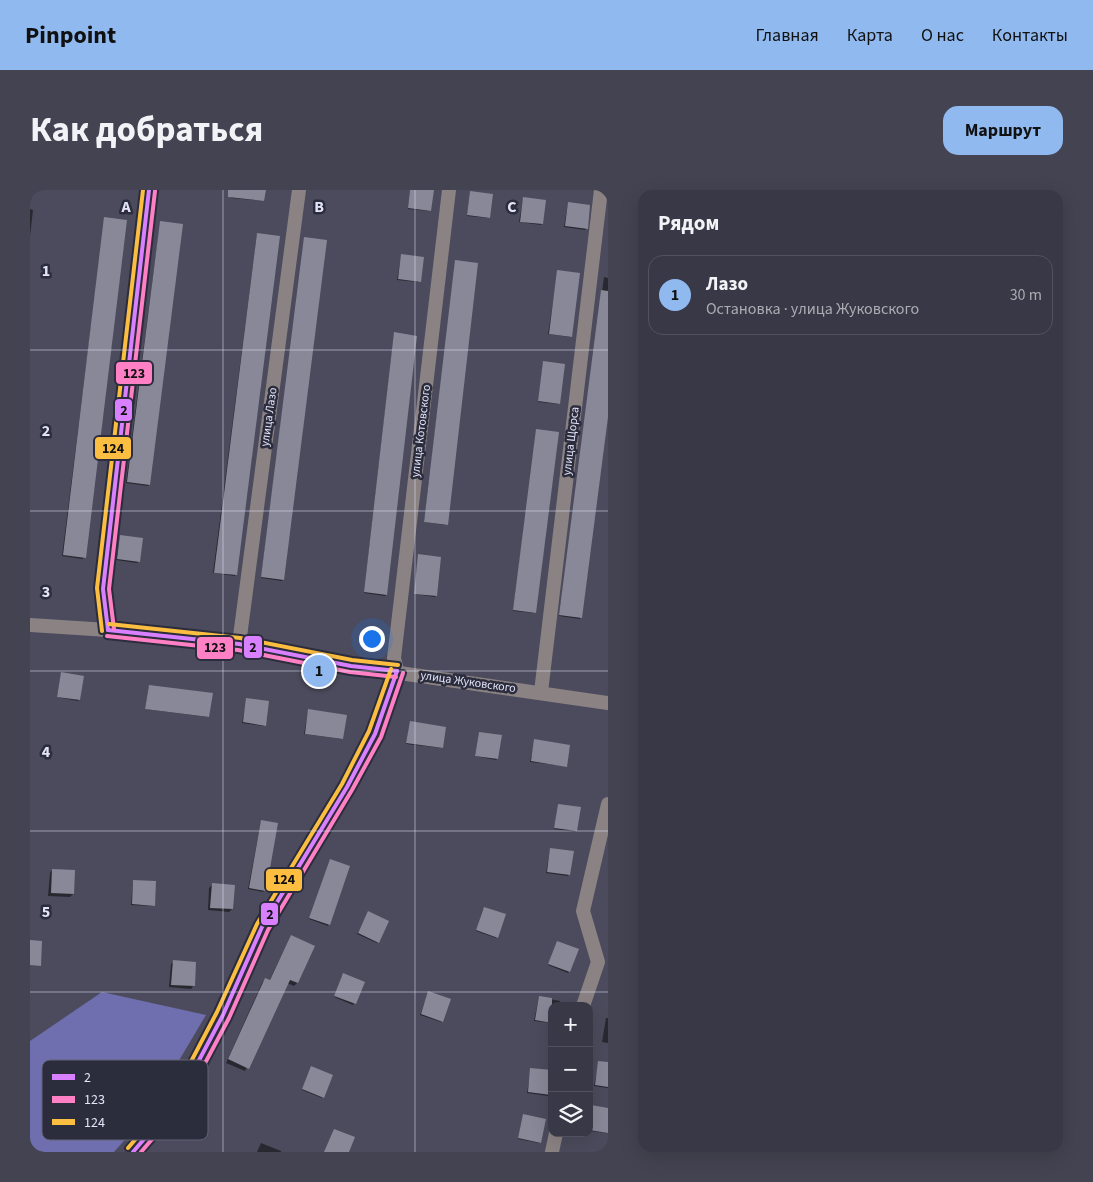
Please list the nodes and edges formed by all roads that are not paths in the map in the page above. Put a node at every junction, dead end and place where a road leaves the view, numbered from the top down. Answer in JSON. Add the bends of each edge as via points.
{"nodes":[{"id":1,"x":149,"y":190,"type":"edge"},
{"id":2,"x":299,"y":190,"type":"edge"},
{"id":3,"x":449,"y":190,"type":"edge"},
{"id":4,"x":601,"y":190,"type":"edge"},
{"id":5,"x":30,"y":625,"type":"edge"},
{"id":6,"x":108,"y":630,"type":"junction"},
{"id":7,"x":239,"y":644,"type":"junction"},
{"id":8,"x":398,"y":671,"type":"junction"},
{"id":9,"x":541,"y":692,"type":"junction"},
{"id":10,"x":608,"y":703,"type":"edge"},
{"id":11,"x":608,"y":804,"type":"edge"},
{"id":12,"x":584,"y":1002,"type":"edge"},
{"id":13,"x":199,"y":1060,"type":"edge"},
{"id":14,"x":555,"y":1137,"type":"edge"},
{"id":15,"x":143,"y":1140,"type":"edge"},
{"id":16,"x":133,"y":1152,"type":"edge"},
{"id":17,"x":552,"y":1152,"type":"edge"}],
"edges":[{"from":1,"to":6,"type":"street","via":[[103,589]]},
{"from":2,"to":7,"type":"street","name":"улица Лазо"},
{"from":3,"to":8,"type":"street","name":"улица Котовского","via":[[394,658]]},
{"from":4,"to":9,"type":"street","name":"улица Щорса"},
{"from":5,"to":6,"type":"street","name":"улица Жуковского"},
{"from":6,"to":7,"type":"street","name":"улица Жуковского"},
{"from":7,"to":8,"type":"street","name":"улица Жуковского","via":[[351,666]]},
{"from":8,"to":9,"type":"street","name":"улица Жуковского"},
{"from":8,"to":13,"type":"street","via":[[376,734],[262,927]]},
{"from":9,"to":10,"type":"street","name":"улица Жуковского"},
{"from":11,"to":12,"type":"street","via":[[583,911],[598,962]]},
{"from":14,"to":17,"type":"street"},
{"from":15,"to":16,"type":"street"}]}
